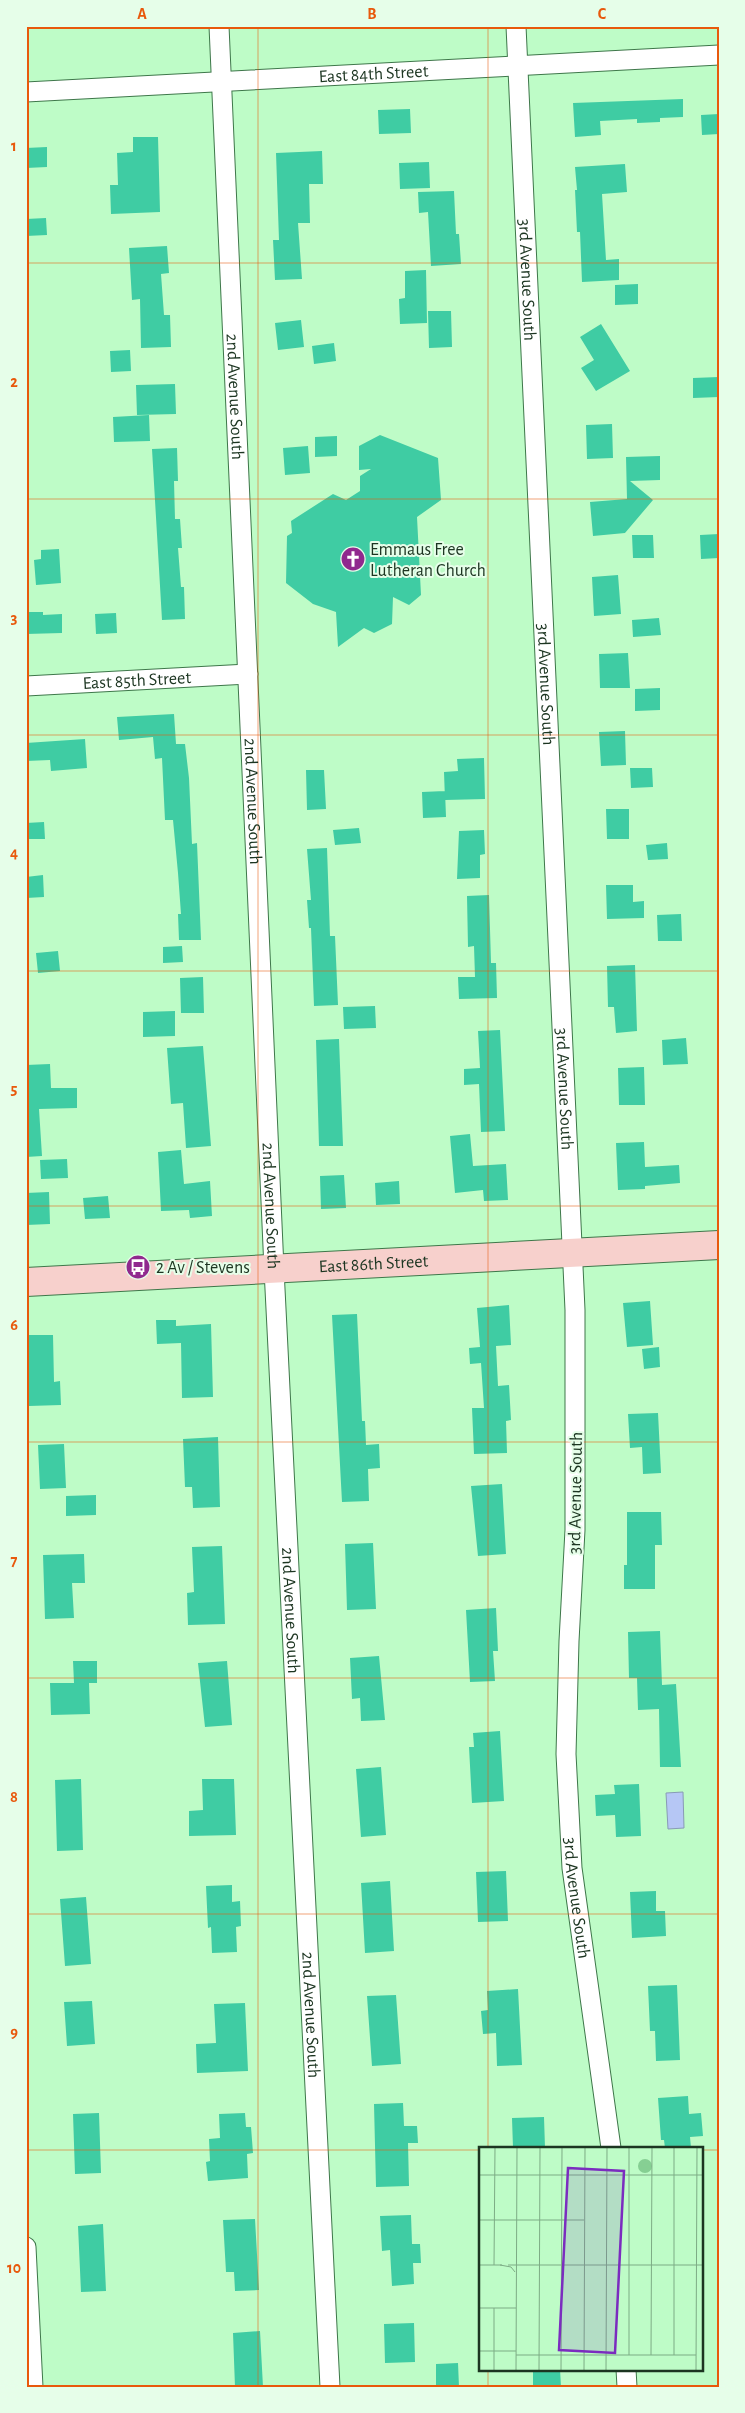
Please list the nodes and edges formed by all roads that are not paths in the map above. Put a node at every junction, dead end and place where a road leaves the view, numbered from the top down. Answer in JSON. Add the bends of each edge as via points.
{"nodes":[{"id":1,"x":219,"y":26,"type":"edge"},
{"id":2,"x":516,"y":26,"type":"edge"},
{"id":3,"x":719,"y":55,"type":"edge"},
{"id":4,"x":518,"y":66,"type":"junction"},
{"id":5,"x":221,"y":81,"type":"junction"},
{"id":6,"x":26,"y":92,"type":"edge"},
{"id":7,"x":248,"y":674,"type":"junction"},
{"id":8,"x":26,"y":686,"type":"edge"},
{"id":9,"x":719,"y":1245,"type":"edge"},
{"id":10,"x":572,"y":1253,"type":"junction"},
{"id":11,"x":274,"y":1269,"type":"junction"},
{"id":12,"x":26,"y":1282,"type":"edge"},
{"id":13,"x":611,"y":2147,"type":"edge"},
{"id":14,"x":26,"y":2247,"type":"edge"},
{"id":15,"x":626,"y":2370,"type":"edge"},
{"id":16,"x":33,"y":2387,"type":"edge"},
{"id":17,"x":330,"y":2387,"type":"edge"},
{"id":18,"x":627,"y":2387,"type":"edge"}],
"edges":[{"from":1,"to":5,"type":"street","name":"2nd Avenue South"},
{"from":2,"to":4,"type":"street","name":"3rd Avenue South"},
{"from":3,"to":4,"type":"street","name":"East 84th Street"},
{"from":4,"to":5,"type":"street","name":"East 84th Street"},
{"from":4,"to":10,"type":"street","name":"3rd Avenue South"},
{"from":5,"to":6,"type":"street","name":"East 84th Street"},
{"from":5,"to":7,"type":"street","name":"2nd Avenue South"},
{"from":7,"to":8,"type":"street","name":"East 85th Street"},
{"from":7,"to":11,"type":"street","name":"2nd Avenue South"},
{"from":9,"to":10,"type":"street","name":"East 86th Street"},
{"from":10,"to":11,"type":"street","name":"East 86th Street"},
{"from":10,"to":13,"type":"street","name":"3rd Avenue South","via":[[577,1420],[566,1754],[572,1868]]},
{"from":11,"to":12,"type":"street","name":"East 86th Street"},
{"from":11,"to":17,"type":"street","name":"2nd Avenue South"},
{"from":14,"to":16,"type":"street"},
{"from":15,"to":18,"type":"street"}]}
